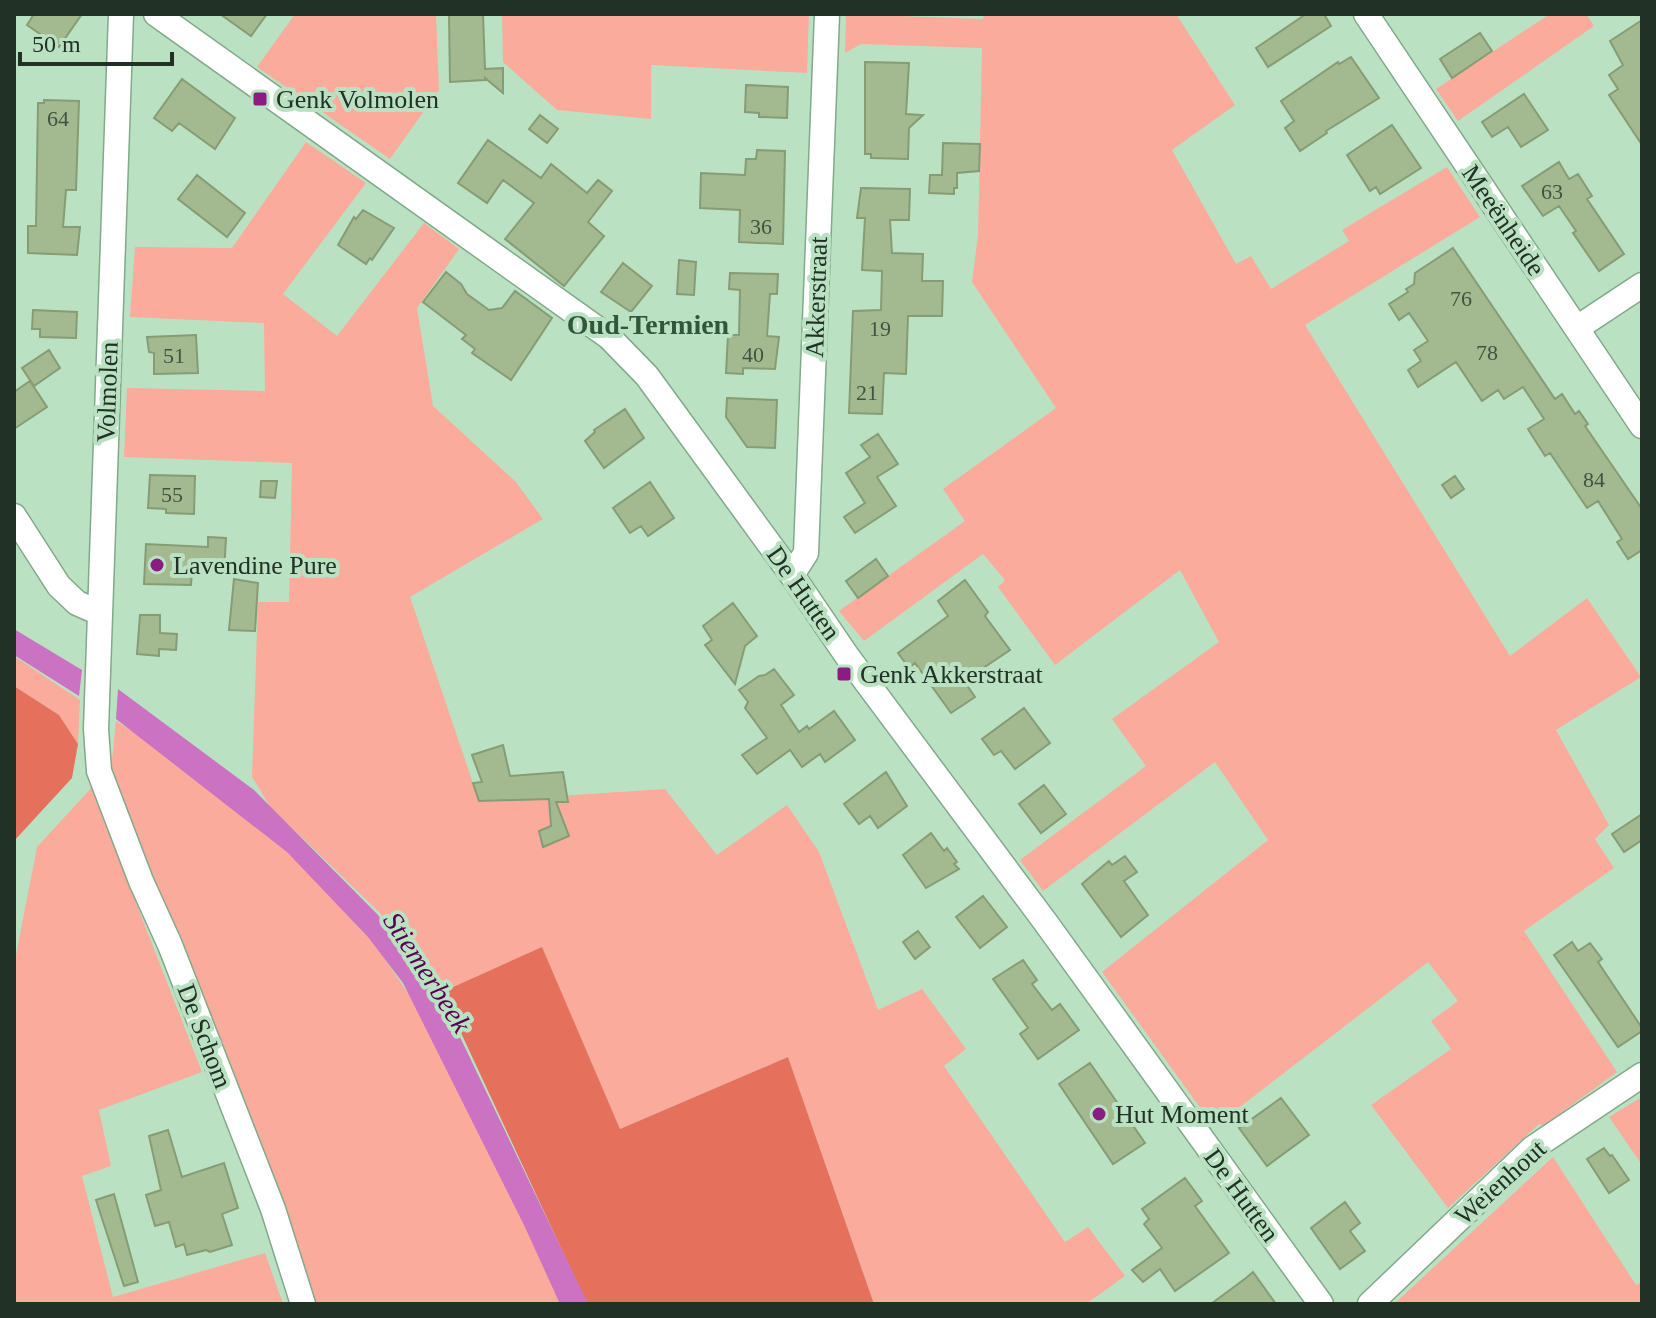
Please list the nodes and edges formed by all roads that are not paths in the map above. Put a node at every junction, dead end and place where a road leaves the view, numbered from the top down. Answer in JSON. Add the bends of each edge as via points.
{"nodes":[{"id":1,"x":121,"y":14,"type":"edge"},
{"id":2,"x":156,"y":14,"type":"edge"},
{"id":3,"x":827,"y":14,"type":"edge"},
{"id":4,"x":1366,"y":14,"type":"edge"},
{"id":5,"x":1642,"y":285,"type":"edge"},
{"id":6,"x":1577,"y":328,"type":"junction"},
{"id":7,"x":1642,"y":426,"type":"edge"},
{"id":8,"x":14,"y":516,"type":"edge"},
{"id":9,"x":792,"y":575,"type":"junction"},
{"id":10,"x":100,"y":613,"type":"junction"},
{"id":11,"x":99,"y":771,"type":"joint"},
{"id":12,"x":1642,"y":1075,"type":"edge"},
{"id":13,"x":303,"y":1304,"type":"edge"},
{"id":14,"x":1321,"y":1304,"type":"edge"},
{"id":15,"x":1370,"y":1304,"type":"edge"}],
"edges":[{"from":1,"to":10,"type":"street","name":"Volmolen"},
{"from":2,"to":9,"type":"street","name":"De Hutten","via":[[609,337],[647,376]]},
{"from":3,"to":9,"type":"street","name":"Akkerstraat","via":[[806,553]]},
{"from":4,"to":6,"type":"street","name":"Meeënheide"},
{"from":5,"to":6,"type":"street"},
{"from":6,"to":7,"type":"street","name":"Meeënheide"},
{"from":8,"to":10,"type":"street","via":[[59,586],[77,603]]},
{"from":9,"to":14,"type":"street","name":"De Hutten"},
{"from":10,"to":11,"type":"street","name":"Volmolen"},
{"from":11,"to":13,"type":"street","name":"De Schom","via":[[273,1209]]},
{"from":12,"to":15,"type":"street","name":"Weienhout","via":[[1533,1148]]}]}
